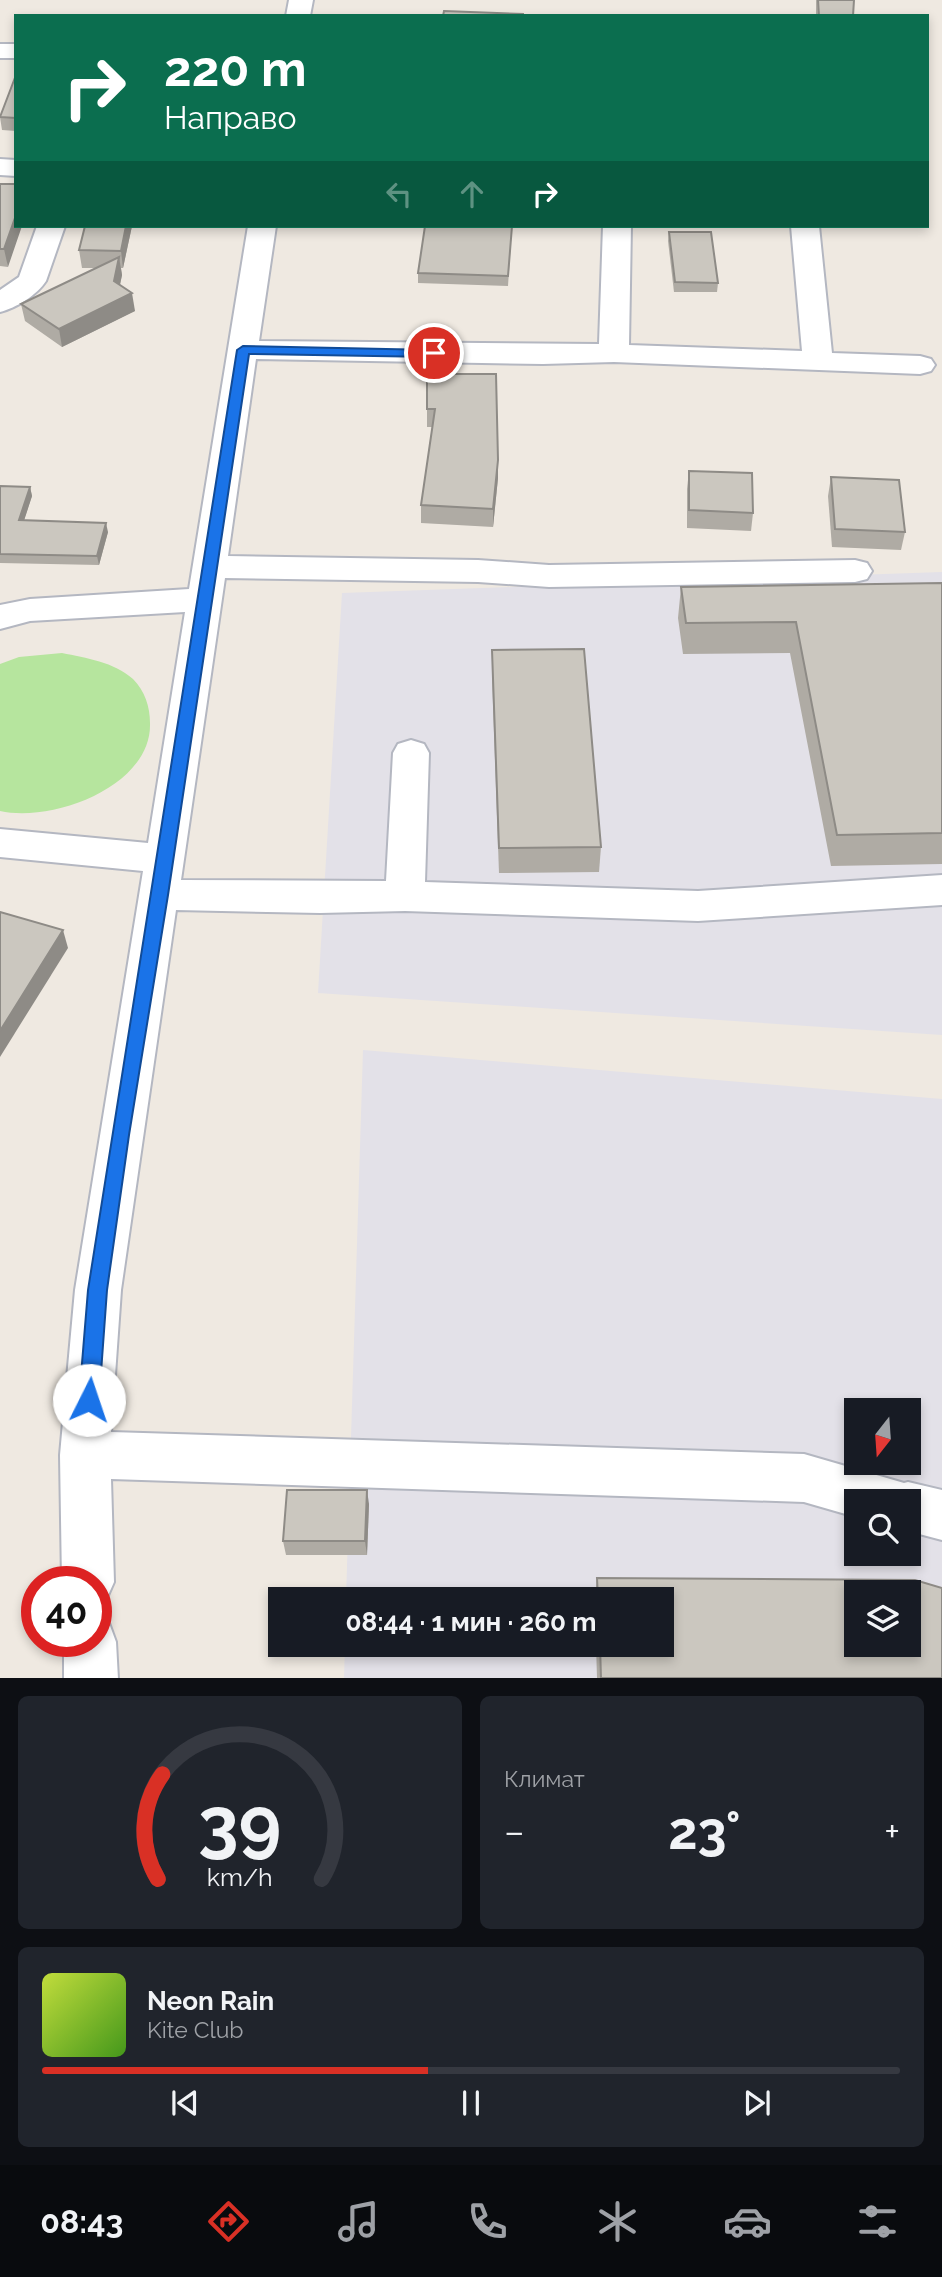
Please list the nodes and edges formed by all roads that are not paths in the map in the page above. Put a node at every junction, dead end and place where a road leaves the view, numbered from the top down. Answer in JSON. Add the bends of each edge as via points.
{"nodes":[{"id":1,"x":50,"y":228,"type":"edge"},
{"id":2,"x":262,"y":228,"type":"edge"},
{"id":3,"x":617,"y":228,"type":"edge"},
{"id":4,"x":805,"y":228,"type":"edge"},
{"id":5,"x":0,"y":303,"type":"edge"},
{"id":6,"x":243,"y":350,"type":"junction"},
{"id":7,"x":614,"y":354,"type":"junction"},
{"id":8,"x":818,"y":361,"type":"junction"},
{"id":9,"x":920,"y":365,"type":"dead end"},
{"id":10,"x":856,"y":571,"type":"dead end"},
{"id":11,"x":208,"y":583,"type":"junction"},
{"id":12,"x":0,"y":617,"type":"edge"},
{"id":13,"x":411,"y":753,"type":"dead end"},
{"id":14,"x":0,"y":843,"type":"edge"},
{"id":15,"x":162,"y":877,"type":"junction"},
{"id":16,"x":942,"y":890,"type":"edge"},
{"id":17,"x":405,"y":896,"type":"junction"},
{"id":18,"x":85,"y":1455,"type":"junction"},
{"id":19,"x":844,"y":1489,"type":"edge"},
{"id":20,"x":921,"y":1510,"type":"edge"},
{"id":21,"x":942,"y":1516,"type":"edge"},
{"id":22,"x":88,"y":1566,"type":"edge"},
{"id":23,"x":90,"y":1657,"type":"edge"},
{"id":24,"x":90,"y":1678,"type":"edge"}],
"edges":[{"from":1,"to":5,"type":"street","via":[[32,281]]},
{"from":2,"to":6,"type":"street"},
{"from":3,"to":7,"type":"street"},
{"from":4,"to":8,"type":"street"},
{"from":6,"to":7,"type":"street"},
{"from":6,"to":11,"type":"street"},
{"from":7,"to":8,"type":"street"},
{"from":8,"to":9,"type":"street"},
{"from":10,"to":11,"type":"street","via":[[549,576],[478,571]]},
{"from":11,"to":12,"type":"street"},
{"from":11,"to":15,"type":"street"},
{"from":13,"to":17,"type":"street"},
{"from":14,"to":15,"type":"street"},
{"from":15,"to":17,"type":"street","via":[[320,898]]},
{"from":15,"to":18,"type":"street","via":[[98,1290]]},
{"from":16,"to":17,"type":"street","via":[[698,906]]},
{"from":18,"to":19,"type":"street","via":[[804,1478]]},
{"from":18,"to":22,"type":"street"},
{"from":20,"to":21,"type":"street"},
{"from":23,"to":24,"type":"street"}]}
